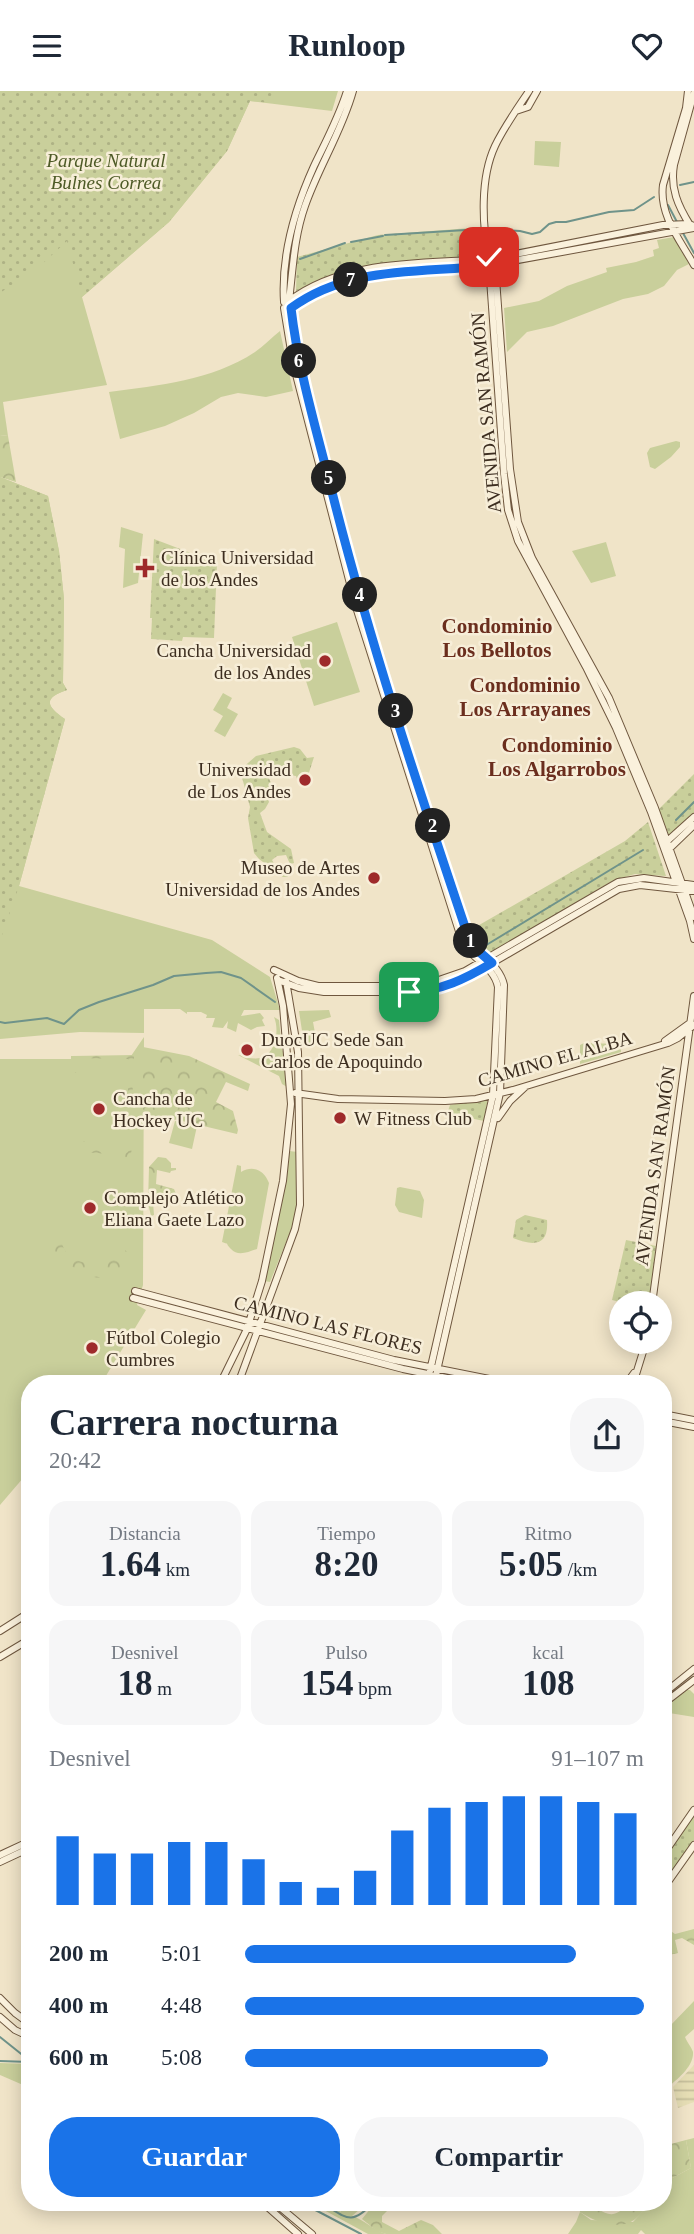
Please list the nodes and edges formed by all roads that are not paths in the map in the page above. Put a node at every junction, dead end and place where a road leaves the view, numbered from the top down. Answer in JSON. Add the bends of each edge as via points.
{"nodes":[{"id":1,"x":347,"y":91,"type":"edge"},
{"id":2,"x":352,"y":91,"type":"edge"},
{"id":3,"x":528,"y":91,"type":"edge"},
{"id":4,"x":537,"y":91,"type":"edge"},
{"id":5,"x":688,"y":91,"type":"edge"},
{"id":6,"x":694,"y":93,"type":"edge"},
{"id":7,"x":516,"y":111,"type":"junction"},
{"id":8,"x":675,"y":228,"type":"junction"},
{"id":9,"x":691,"y":228,"type":"edge"},
{"id":10,"x":491,"y":262,"type":"junction"},
{"id":11,"x":694,"y":265,"type":"edge"},
{"id":12,"x":288,"y":304,"type":"junction"},
{"id":13,"x":694,"y":817,"type":"edge"},
{"id":14,"x":694,"y":825,"type":"edge"},
{"id":15,"x":666,"y":847,"type":"junction"},
{"id":16,"x":694,"y":885,"type":"edge"},
{"id":17,"x":680,"y":886,"type":"junction"},
{"id":18,"x":694,"y":891,"type":"edge"},
{"id":19,"x":694,"y":917,"type":"edge"},
{"id":20,"x":694,"y":939,"type":"edge"},
{"id":21,"x":486,"y":963,"type":"junction"},
{"id":22,"x":274,"y":970,"type":"dead end"},
{"id":23,"x":281,"y":977,"type":"junction"},
{"id":24,"x":286,"y":983,"type":"junction"},
{"id":25,"x":694,"y":996,"type":"edge"},
{"id":26,"x":692,"y":1025,"type":"edge"},
{"id":27,"x":528,"y":1085,"type":"junction"},
{"id":28,"x":290,"y":1091,"type":"junction"},
{"id":29,"x":299,"y":1094,"type":"junction"},
{"id":30,"x":497,"y":1094,"type":"junction"},
{"id":31,"x":493,"y":1126,"type":"junction"},
{"id":32,"x":287,"y":1146,"type":"junction"},
{"id":33,"x":300,"y":1147,"type":"junction"},
{"id":34,"x":262,"y":1281,"type":"junction"},
{"id":35,"x":274,"y":1284,"type":"junction"},
{"id":36,"x":654,"y":1291,"type":"edge"},
{"id":37,"x":134,"y":1295,"type":"dead end"},
{"id":38,"x":248,"y":1325,"type":"junction"},
{"id":39,"x":259,"y":1328,"type":"junction"},
{"id":40,"x":642,"y":1354,"type":"edge"},
{"id":41,"x":639,"y":1366,"type":"junction"},
{"id":42,"x":224,"y":1375,"type":"edge"},
{"id":43,"x":241,"y":1375,"type":"edge"},
{"id":44,"x":434,"y":1375,"type":"edge"},
{"id":45,"x":632,"y":1375,"type":"edge"},
{"id":46,"x":636,"y":1375,"type":"edge"},
{"id":47,"x":672,"y":1416,"type":"edge"},
{"id":48,"x":694,"y":1420,"type":"edge"},
{"id":49,"x":672,"y":1423,"type":"edge"},
{"id":50,"x":694,"y":1427,"type":"edge"},
{"id":51,"x":21,"y":1618,"type":"edge"},
{"id":52,"x":0,"y":1631,"type":"edge"},
{"id":53,"x":21,"y":1644,"type":"edge"},
{"id":54,"x":0,"y":1657,"type":"edge"},
{"id":55,"x":694,"y":1668,"type":"edge"},
{"id":56,"x":688,"y":1682,"type":"edge"},
{"id":57,"x":672,"y":1690,"type":"edge"},
{"id":58,"x":672,"y":1696,"type":"edge"},
{"id":59,"x":694,"y":1810,"type":"edge"},
{"id":60,"x":672,"y":1842,"type":"edge"},
{"id":61,"x":21,"y":1845,"type":"edge"},
{"id":62,"x":694,"y":1845,"type":"edge"},
{"id":63,"x":21,"y":1852,"type":"edge"},
{"id":64,"x":0,"y":1855,"type":"edge"},
{"id":65,"x":0,"y":1862,"type":"edge"},
{"id":66,"x":672,"y":1876,"type":"edge"},
{"id":67,"x":0,"y":1998,"type":"edge"},
{"id":68,"x":0,"y":2017,"type":"edge"},
{"id":69,"x":21,"y":2017,"type":"edge"},
{"id":70,"x":20,"y":2033,"type":"edge"},
{"id":71,"x":272,"y":2211,"type":"edge"},
{"id":72,"x":285,"y":2211,"type":"edge"},
{"id":73,"x":298,"y":2234,"type":"edge"},
{"id":74,"x":312,"y":2234,"type":"edge"}],
"edges":[{"from":1,"to":12,"type":"street","via":[[297,209],[287,255]]},
{"from":2,"to":12,"type":"street","via":[[302,215]]},
{"from":3,"to":7,"type":"street","name":"AVENIDA SAN RAMÓN"},
{"from":4,"to":7,"type":"street","name":"AVENIDA SAN RAMÓN","via":[[528,107]]},
{"from":5,"to":8,"type":"street","via":[[663,185],[663,207]]},
{"from":6,"to":9,"type":"street","via":[[673,177],[677,202]]},
{"from":7,"to":10,"type":"street","name":"AVENIDA SAN RAMÓN","via":[[494,148],[486,173],[484,202]]},
{"from":8,"to":9,"type":"street"},
{"from":8,"to":10,"type":"street"},
{"from":8,"to":11,"type":"street"},
{"from":10,"to":12,"type":"street","via":[[379,273],[315,290]]},
{"from":10,"to":15,"type":"street","name":"AVENIDA SAN RAMÓN","via":[[518,522],[532,558],[608,698],[640,769]]},
{"from":12,"to":21,"type":"street","via":[[369,638],[468,936]]},
{"from":13,"to":15,"type":"street"},
{"from":14,"to":15,"type":"street"},
{"from":15,"to":17,"type":"street","name":"AVENIDA SAN RAMÓN"},
{"from":16,"to":17,"type":"street"},
{"from":17,"to":18,"type":"street"},
{"from":17,"to":19,"type":"street","name":"AVENIDA SAN RAMÓN"},
{"from":17,"to":20,"type":"street","name":"AVENIDA SAN RAMÓN"},
{"from":17,"to":21,"type":"street","via":[[639,878],[613,884]]},
{"from":21,"to":23,"type":"street","via":[[441,980],[402,986],[318,986]]},
{"from":21,"to":24,"type":"street","via":[[456,983],[424,991],[324,992]]},
{"from":21,"to":30,"type":"street","via":[[498,987]]},
{"from":22,"to":23,"type":"street"},
{"from":23,"to":24,"type":"street"},
{"from":23,"to":28,"type":"street"},
{"from":24,"to":29,"type":"street","via":[[298,1052]]},
{"from":25,"to":26,"type":"street","name":"AVENIDA SAN RAMÓN"},
{"from":26,"to":27,"type":"street","name":"CAMINO EL ALBA","via":[[660,1045]]},
{"from":26,"to":36,"type":"street","name":"AVENIDA SAN RAMÓN"},
{"from":27,"to":30,"type":"street","name":"CAMINO EL ALBA"},
{"from":27,"to":31,"type":"street"},
{"from":28,"to":29,"type":"street","name":"CAMINO EL ALBA"},
{"from":28,"to":32,"type":"street"},
{"from":29,"to":30,"type":"street","name":"CAMINO EL ALBA","via":[[445,1101]]},
{"from":29,"to":33,"type":"street"},
{"from":30,"to":31,"type":"street"},
{"from":30,"to":44,"type":"street"},
{"from":31,"to":44,"type":"street"},
{"from":32,"to":33,"type":"street","via":[[294,1143]]},
{"from":32,"to":34,"type":"street"},
{"from":33,"to":35,"type":"street","via":[[298,1214]]},
{"from":34,"to":35,"type":"street"},
{"from":34,"to":38,"type":"street"},
{"from":35,"to":39,"type":"street"},
{"from":37,"to":38,"type":"street","name":"CAMINO LAS FLORES"},
{"from":38,"to":39,"type":"street","name":"CAMINO LAS FLORES"},
{"from":38,"to":42,"type":"street"},
{"from":39,"to":43,"type":"street"},
{"from":39,"to":44,"type":"street","name":"CAMINO LAS FLORES"},
{"from":40,"to":41,"type":"street"},
{"from":41,"to":45,"type":"street"},
{"from":41,"to":46,"type":"street"},
{"from":47,"to":48,"type":"street"},
{"from":49,"to":50,"type":"street"},
{"from":51,"to":52,"type":"street"},
{"from":53,"to":54,"type":"street"},
{"from":55,"to":56,"type":"street"},
{"from":56,"to":57,"type":"street"},
{"from":56,"to":58,"type":"street"},
{"from":59,"to":60,"type":"street"},
{"from":61,"to":64,"type":"street"},
{"from":62,"to":66,"type":"street"},
{"from":63,"to":65,"type":"street"},
{"from":67,"to":69,"type":"street"},
{"from":68,"to":70,"type":"street"},
{"from":71,"to":73,"type":"street"},
{"from":72,"to":74,"type":"street"}]}
